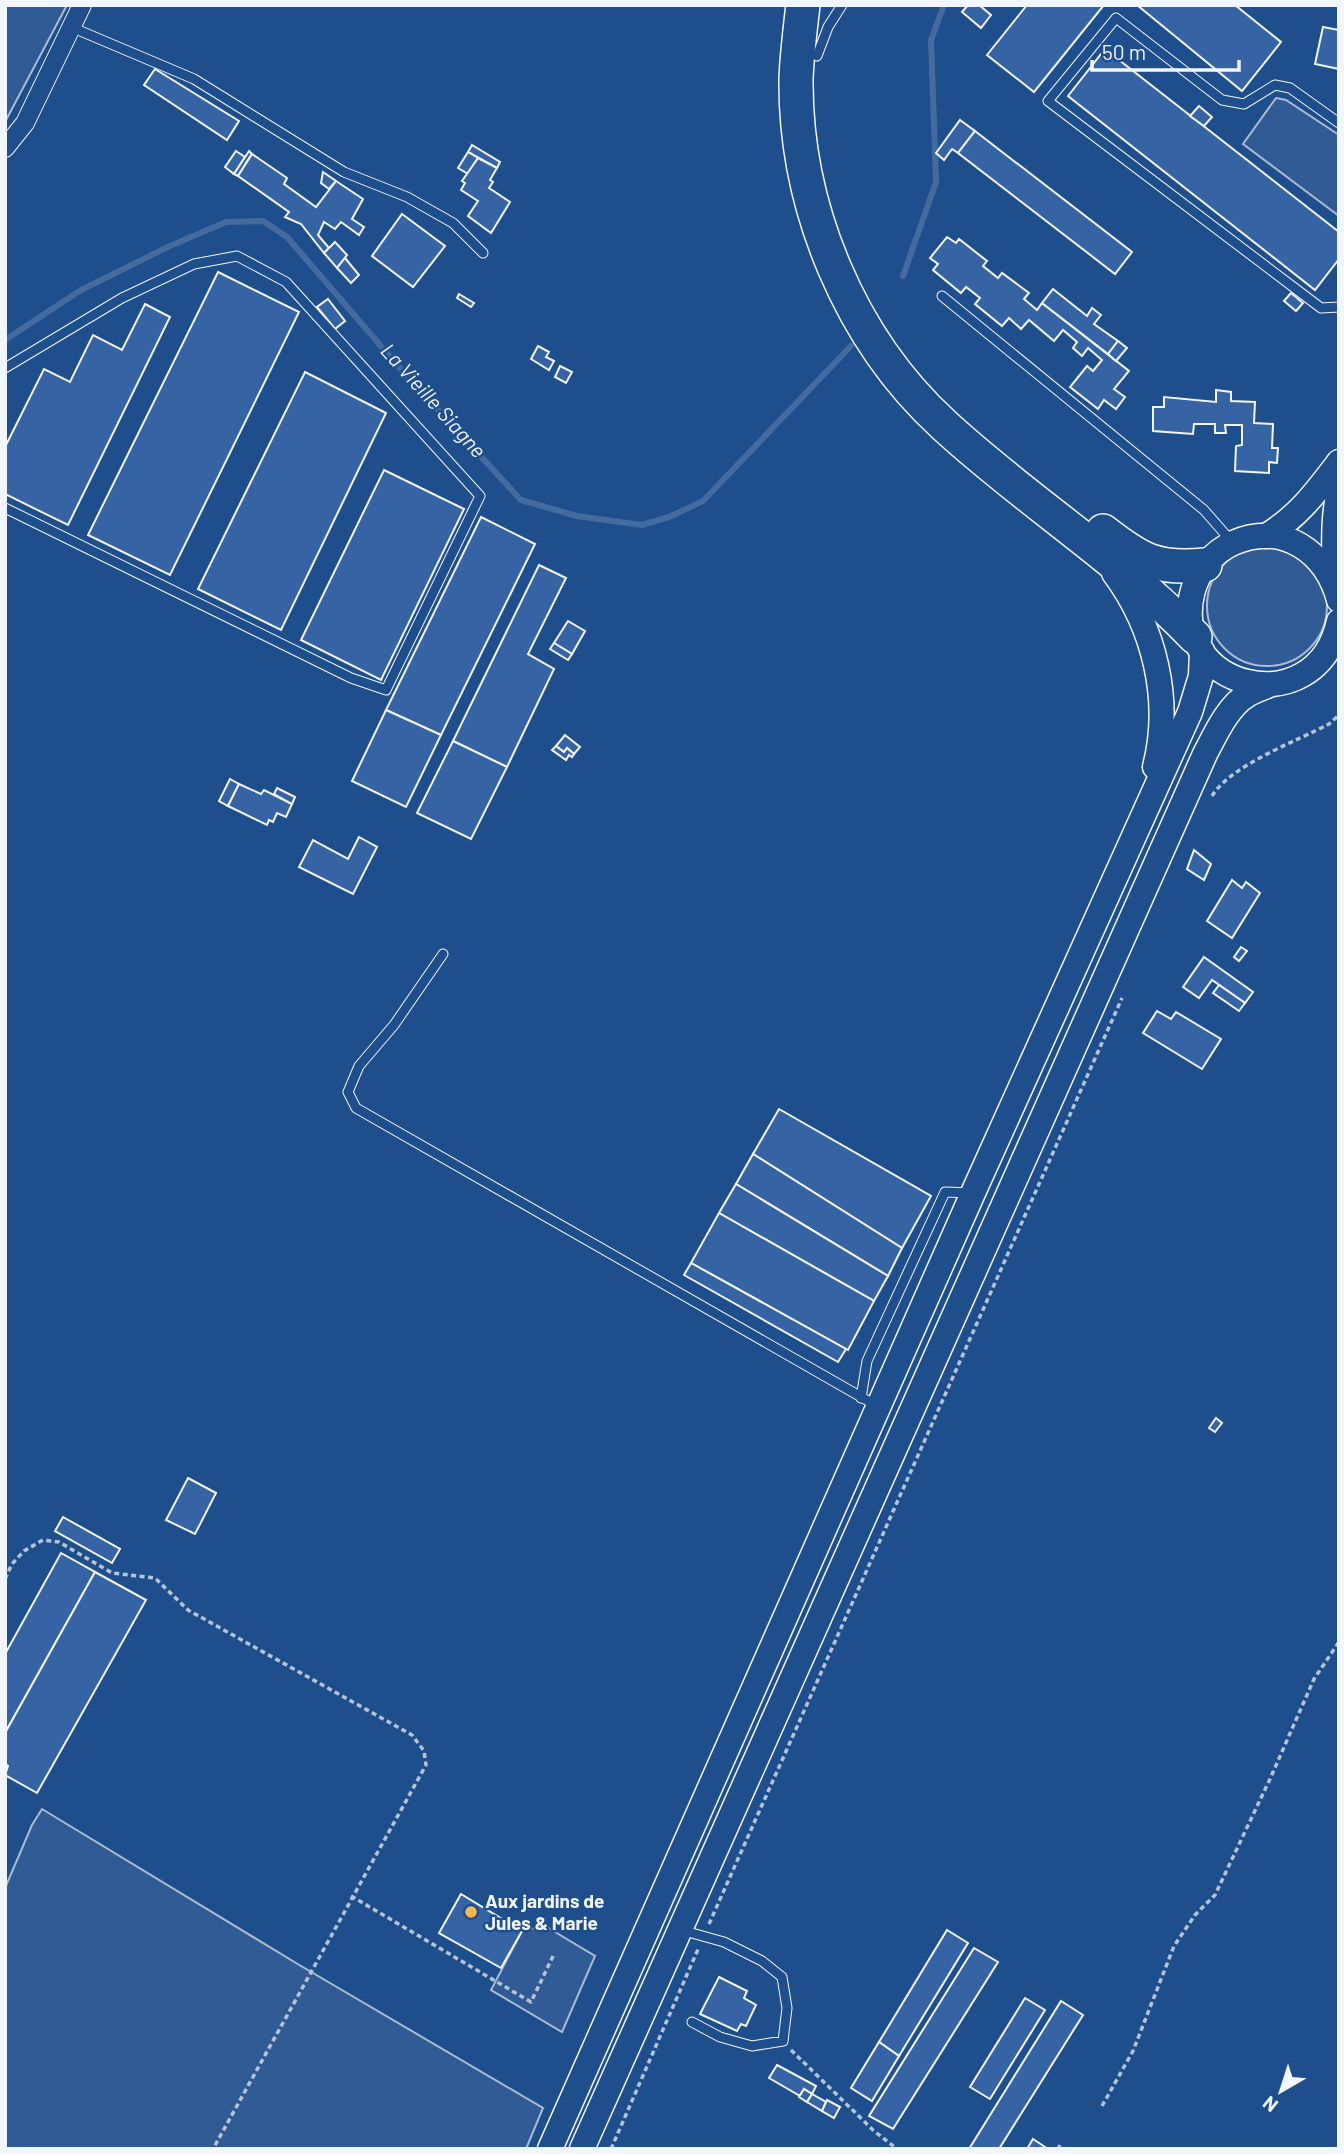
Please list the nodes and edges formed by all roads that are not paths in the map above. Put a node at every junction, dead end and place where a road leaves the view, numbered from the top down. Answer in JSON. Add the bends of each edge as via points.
{"nodes":[{"id":1,"x":82,"y":5,"type":"edge"},
{"id":2,"x":803,"y":5,"type":"edge"},
{"id":3,"x":822,"y":5,"type":"edge"},
{"id":4,"x":842,"y":5,"type":"edge"},
{"id":5,"x":71,"y":27,"type":"junction"},
{"id":6,"x":817,"y":57,"type":"junction"},
{"id":7,"x":1339,"y":123,"type":"edge"},
{"id":8,"x":5,"y":148,"type":"edge"},
{"id":9,"x":482,"y":253,"type":"dead end"},
{"id":10,"x":942,"y":296,"type":"dead end"},
{"id":11,"x":1339,"y":306,"type":"edge"},
{"id":12,"x":5,"y":368,"type":"edge"},
{"id":13,"x":1339,"y":462,"type":"edge"},
{"id":14,"x":1339,"y":491,"type":"edge"},
{"id":15,"x":5,"y":508,"type":"edge"},
{"id":16,"x":1266,"y":536,"type":"junction"},
{"id":17,"x":1233,"y":543,"type":"junction"},
{"id":18,"x":1096,"y":550,"type":"junction"},
{"id":19,"x":1205,"y":565,"type":"junction"},
{"id":20,"x":1336,"y":591,"type":"edge"},
{"id":21,"x":1339,"y":621,"type":"edge"},
{"id":22,"x":1198,"y":644,"type":"junction"},
{"id":23,"x":1267,"y":686,"type":"junction"},
{"id":24,"x":1142,"y":815,"type":"junction"},
{"id":25,"x":443,"y":954,"type":"dead end"},
{"id":26,"x":870,"y":1402,"type":"junction"},
{"id":27,"x":679,"y":1929,"type":"junction"},
{"id":28,"x":692,"y":2022,"type":"dead end"},
{"id":29,"x":550,"y":2149,"type":"edge"},
{"id":30,"x":582,"y":2149,"type":"edge"}],
"edges":[{"from":1,"to":5,"type":"street"},
{"from":2,"to":18,"type":"highway","via":[[796,79],[799,134],[814,210],[850,302],[906,385],[943,424]]},
{"from":3,"to":6,"type":"highway"},
{"from":4,"to":6,"type":"lane"},
{"from":5,"to":8,"type":"street","via":[[25,123]]},
{"from":5,"to":9,"type":"lane","via":[[194,79],[344,172],[407,197],[453,223]]},
{"from":6,"to":19,"type":"highway","via":[[816,118],[836,211],[868,294],[905,352],[977,427],[1124,548],[1170,567]]},
{"from":7,"to":11,"type":"lane","via":[[1290,88],[1275,85],[1244,104],[1222,100],[1116,18],[1048,101],[1321,308]]},
{"from":10,"to":17,"type":"lane","via":[[1204,510]]},
{"from":12,"to":15,"type":"lane","via":[[122,299],[194,264],[237,256],[286,282],[480,496],[386,690],[339,672]]},
{"from":13,"to":16,"type":"main road","via":[[1302,510]]},
{"from":14,"to":20,"type":"main road","via":[[1334,512]]},
{"from":16,"to":17,"type":"main road"},
{"from":16,"to":20,"type":"main road","via":[[1283,538],[1307,550],[1326,568]]},
{"from":17,"to":19,"type":"main road"},
{"from":18,"to":22,"type":"highway","via":[[1178,620]]},
{"from":18,"to":24,"type":"main road","via":[[1132,602],[1158,672],[1163,722]]},
{"from":19,"to":22,"type":"main road","via":[[1191,600],[1190,618]]},
{"from":21,"to":23,"type":"main road","via":[[1328,652],[1316,666],[1285,683]]},
{"from":22,"to":23,"type":"main road","via":[[1214,666],[1230,677]]},
{"from":22,"to":24,"type":"main road","via":[[1201,676],[1190,712]]},
{"from":23,"to":27,"type":"main road","via":[[1236,705],[1205,754]]},
{"from":24,"to":26,"type":"main road","via":[[973,1193]]},
{"from":25,"to":26,"type":"lane","via":[[359,1066],[348,1092],[356,1108]]},
{"from":26,"to":29,"type":"main road"},
{"from":27,"to":28,"type":"lane","via":[[762,1961],[782,1977],[787,2008],[783,2041],[752,2046],[720,2037]]},
{"from":27,"to":30,"type":"main road"}]}
